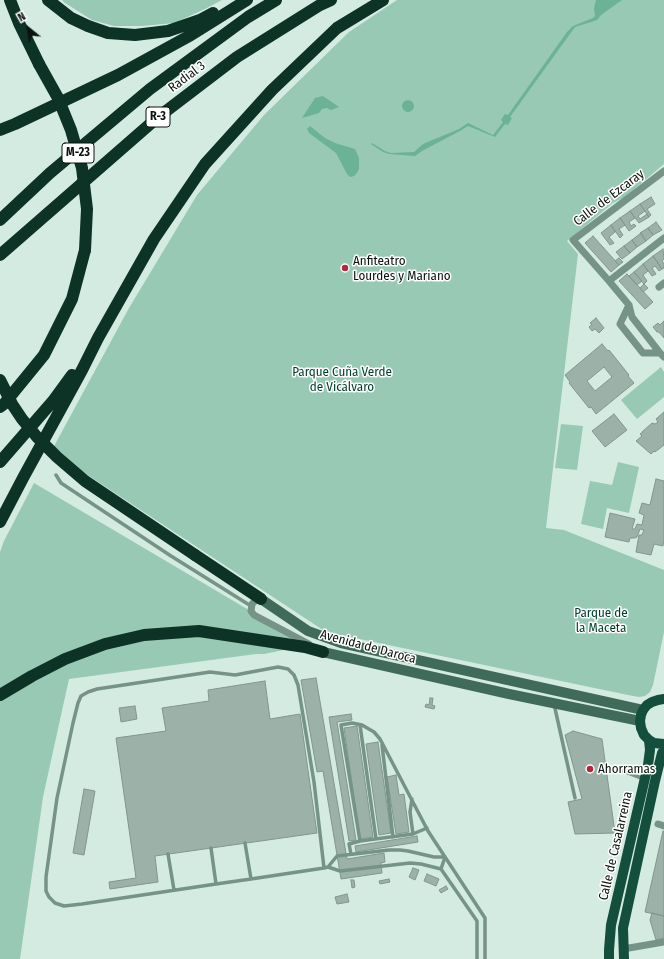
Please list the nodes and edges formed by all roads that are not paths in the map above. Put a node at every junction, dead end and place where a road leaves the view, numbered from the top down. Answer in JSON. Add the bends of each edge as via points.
{"nodes":[{"id":1,"x":10,"y":0,"type":"edge"},
{"id":2,"x":48,"y":0,"type":"edge"},
{"id":3,"x":239,"y":0,"type":"edge"},
{"id":4,"x":247,"y":0,"type":"edge"},
{"id":5,"x":276,"y":0,"type":"edge"},
{"id":6,"x":331,"y":0,"type":"edge"},
{"id":7,"x":383,"y":0,"type":"edge"},
{"id":8,"x":0,"y":130,"type":"edge"},
{"id":9,"x":664,"y":171,"type":"edge"},
{"id":10,"x":0,"y":220,"type":"edge"},
{"id":11,"x":664,"y":238,"type":"edge"},
{"id":12,"x":0,"y":255,"type":"edge"},
{"id":13,"x":609,"y":281,"type":"junction"},
{"id":14,"x":628,"y":305,"type":"junction"},
{"id":15,"x":98,"y":338,"type":"junction"},
{"id":16,"x":662,"y":355,"type":"edge"},
{"id":17,"x":0,"y":380,"type":"edge"},
{"id":18,"x":0,"y":407,"type":"edge"},
{"id":19,"x":0,"y":462,"type":"edge"},
{"id":20,"x":56,"y":475,"type":"dead end"},
{"id":21,"x":0,"y":522,"type":"edge"},
{"id":22,"x":261,"y":599,"type":"junction"},
{"id":23,"x":251,"y":606,"type":"junction"},
{"id":24,"x":323,"y":652,"type":"junction"},
{"id":25,"x":0,"y":695,"type":"edge"},
{"id":26,"x":664,"y":699,"type":"edge"},
{"id":27,"x":554,"y":703,"type":"junction"},
{"id":28,"x":644,"y":710,"type":"junction"},
{"id":29,"x":640,"y":721,"type":"junction"},
{"id":30,"x":360,"y":725,"type":"junction"},
{"id":31,"x":649,"y":740,"type":"junction"},
{"id":32,"x":381,"y":741,"type":"junction"},
{"id":33,"x":664,"y":744,"type":"edge"},
{"id":34,"x":664,"y":750,"type":"edge"},
{"id":35,"x":623,"y":771,"type":"dead end"},
{"id":36,"x":644,"y":779,"type":"junction"},
{"id":37,"x":412,"y":798,"type":"junction"},
{"id":38,"x":575,"y":798,"type":"dead end"},
{"id":39,"x":427,"y":828,"type":"junction"},
{"id":40,"x":413,"y":834,"type":"junction"},
{"id":41,"x":394,"y":837,"type":"junction"},
{"id":42,"x":376,"y":839,"type":"junction"},
{"id":43,"x":360,"y":841,"type":"junction"},
{"id":44,"x":245,"y":843,"type":"dead end"},
{"id":45,"x":211,"y":848,"type":"dead end"},
{"id":46,"x":168,"y":854,"type":"dead end"},
{"id":47,"x":351,"y":854,"type":"junction"},
{"id":48,"x":445,"y":856,"type":"junction"},
{"id":49,"x":328,"y":867,"type":"junction"},
{"id":50,"x":324,"y":868,"type":"junction"},
{"id":51,"x":441,"y":869,"type":"junction"},
{"id":52,"x":251,"y":879,"type":"junction"},
{"id":53,"x":216,"y":884,"type":"junction"},
{"id":54,"x":174,"y":890,"type":"junction"},
{"id":55,"x":664,"y":942,"type":"edge"},
{"id":56,"x":624,"y":954,"type":"edge"},
{"id":57,"x":477,"y":959,"type":"edge"},
{"id":58,"x":484,"y":959,"type":"edge"},
{"id":59,"x":609,"y":959,"type":"edge"}],
"edges":[{"from":1,"to":18,"type":"highway","number":"M-23","bridge":true,"via":[[39,64],[58,98],[82,168],[86,209],[85,250],[72,299],[44,355]]},
{"from":2,"to":3,"type":"highway","via":[[71,18],[88,26],[108,33],[135,35],[168,31],[200,20]]},
{"from":4,"to":8,"type":"highway","via":[[191,35],[118,75]]},
{"from":5,"to":10,"type":"highway","name":"Radial 3","number":"R-3","via":[[248,17],[150,89],[50,173]]},
{"from":6,"to":12,"type":"highway","name":"Radial 3","number":"R-3","via":[[237,57],[157,118]]},
{"from":7,"to":15,"type":"highway","via":[[338,28],[272,90],[206,164],[154,239]]},
{"from":9,"to":13,"type":"street","name":"Calle de Ezcaray","via":[[573,240]]},
{"from":11,"to":13,"type":"street"},
{"from":13,"to":14,"type":"street","name":"Calle de Ezcaray"},
{"from":14,"to":16,"type":"street","name":"Calle de Ezcaray","via":[[632,317]]},
{"from":14,"to":16,"type":"street","name":"Calle de Ezcaray","via":[[620,324],[643,353]]},
{"from":15,"to":19,"type":"highway","via":[[53,401]]},
{"from":15,"to":21,"type":"highway"},
{"from":17,"to":22,"type":"highway","bridge":true,"via":[[12,404],[37,437],[85,481]]},
{"from":20,"to":23,"type":"lane","via":[[61,483]]},
{"from":22,"to":23,"type":"street"},
{"from":22,"to":28,"type":"main road","name":"Avenida de Daroca","via":[[308,631],[341,643]]},
{"from":23,"to":24,"type":"street","name":"Avenida de Daroca","via":[[254,615]]},
{"from":24,"to":25,"type":"highway","via":[[199,631],[144,635],[106,644],[65,659]]},
{"from":24,"to":27,"type":"main road","name":"Avenida de Daroca"},
{"from":26,"to":28,"type":"main road","via":[[652,702]]},
{"from":27,"to":29,"type":"main road","name":"Avenida de Daroca"},
{"from":27,"to":38,"type":"lane"},
{"from":28,"to":29,"type":"main road"},
{"from":29,"to":31,"type":"main road","via":[[644,735]]},
{"from":30,"to":32,"type":"lane","via":[[374,732]]},
{"from":30,"to":42,"type":"lane"},
{"from":30,"to":43,"type":"lane","via":[[341,725]]},
{"from":31,"to":33,"type":"main road"},
{"from":31,"to":36,"type":"main road","name":"Calle de Casalarreina","via":[[650,750]]},
{"from":32,"to":37,"type":"lane"},
{"from":32,"to":41,"type":"lane"},
{"from":34,"to":56,"type":"main road","name":"Calle de Casalarreina","via":[[655,780],[623,928]]},
{"from":35,"to":36,"type":"lane"},
{"from":36,"to":59,"type":"main road","name":"Calle de Casalarreina","via":[[611,926]]},
{"from":37,"to":39,"type":"lane"},
{"from":37,"to":40,"type":"lane","via":[[410,812]]},
{"from":39,"to":40,"type":"lane"},
{"from":39,"to":48,"type":"lane"},
{"from":40,"to":41,"type":"lane"},
{"from":41,"to":42,"type":"lane"},
{"from":42,"to":43,"type":"lane"},
{"from":43,"to":47,"type":"lane","via":[[349,844]]},
{"from":44,"to":52,"type":"lane"},
{"from":45,"to":53,"type":"lane"},
{"from":46,"to":54,"type":"lane"},
{"from":47,"to":48,"type":"lane","via":[[400,850],[434,857]]},
{"from":47,"to":49,"type":"lane","via":[[337,856]]},
{"from":48,"to":51,"type":"lane"},
{"from":48,"to":58,"type":"lane","via":[[485,918]]},
{"from":49,"to":50,"type":"lane"},
{"from":49,"to":51,"type":"lane","via":[[340,871],[410,863]]},
{"from":50,"to":52,"type":"lane"},
{"from":50,"to":54,"type":"lane","via":[[314,782],[298,685],[288,669],[278,667],[235,675],[210,672],[88,692],[78,703],[58,790],[46,891],[55,903],[64,906]]},
{"from":51,"to":57,"type":"lane","via":[[477,921]]},
{"from":52,"to":53,"type":"lane"},
{"from":53,"to":54,"type":"lane"},
{"from":55,"to":56,"type":"street"}]}
